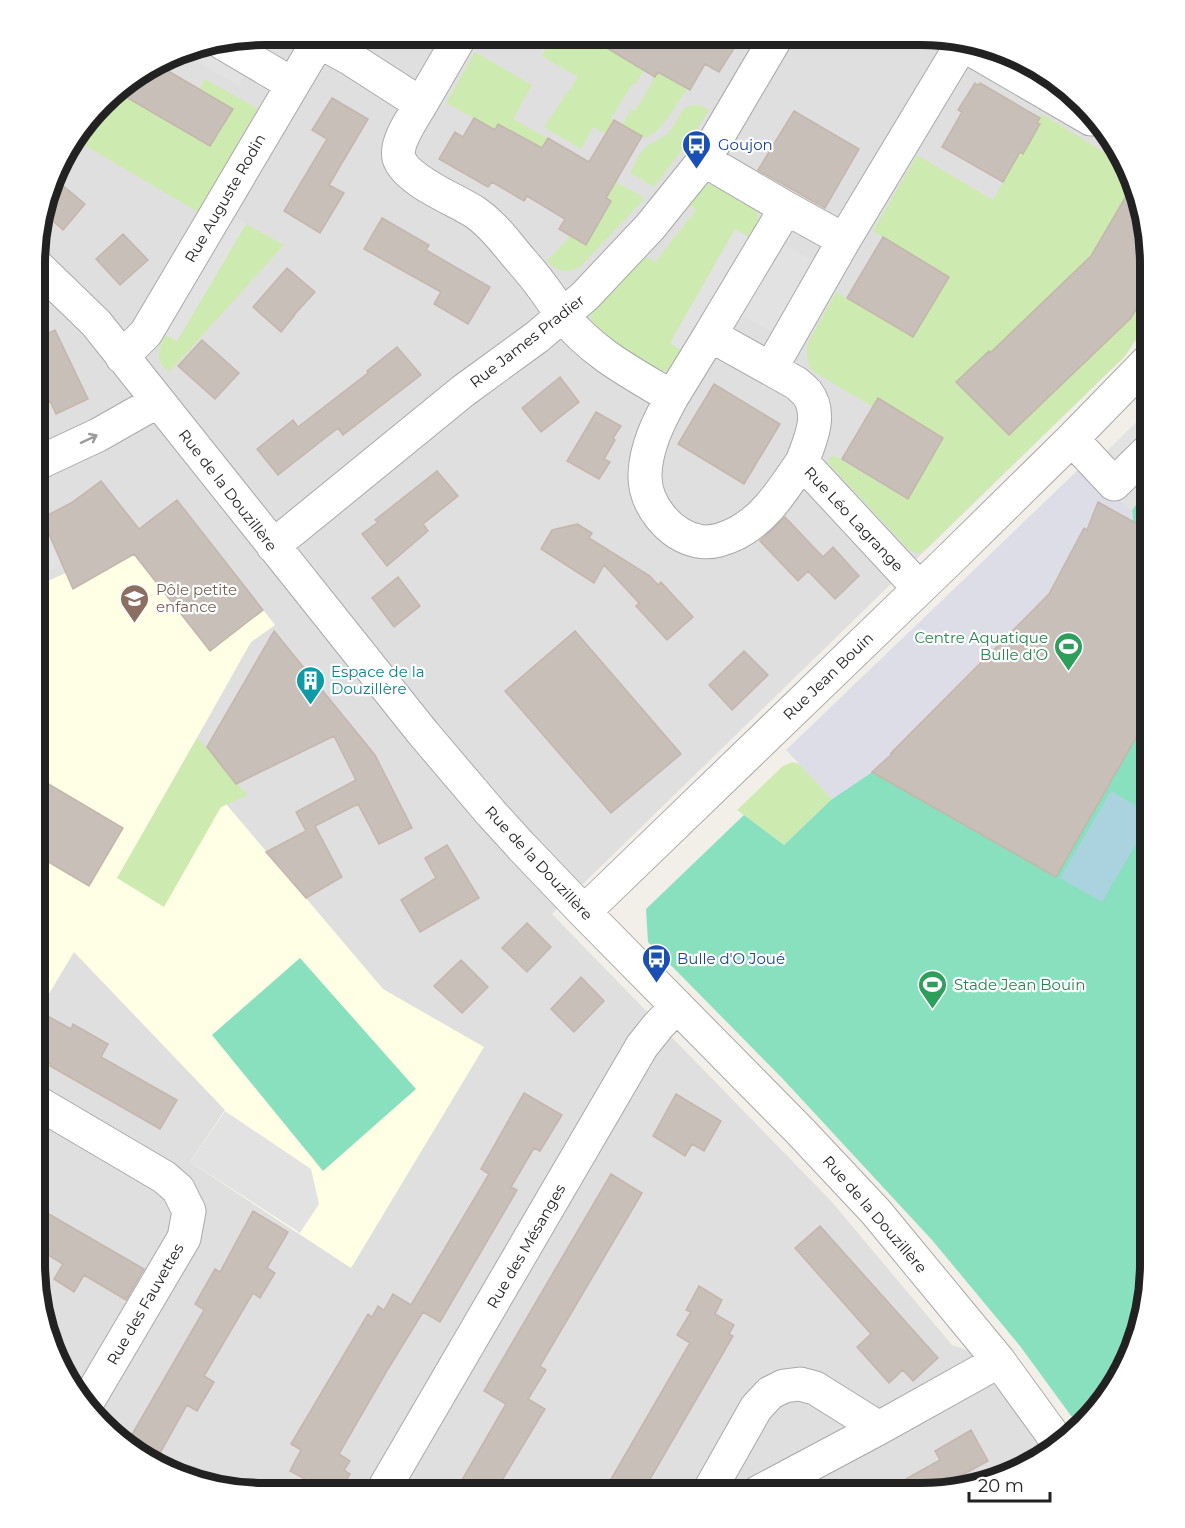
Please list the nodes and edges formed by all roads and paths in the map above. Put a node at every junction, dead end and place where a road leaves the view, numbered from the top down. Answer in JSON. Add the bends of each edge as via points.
{"nodes":[{"id":1,"x":316,"y":45,"type":"edge"},
{"id":2,"x":330,"y":45,"type":"edge"},
{"id":3,"x":455,"y":45,"type":"edge"},
{"id":4,"x":772,"y":45,"type":"edge"},
{"id":5,"x":952,"y":47,"type":"edge"},
{"id":6,"x":231,"y":48,"type":"edge"},
{"id":7,"x":976,"y":51,"type":"edge"},
{"id":8,"x":292,"y":84,"type":"junction"},
{"id":9,"x":422,"y":104,"type":"junction"},
{"id":10,"x":1078,"y":112,"type":"edge"},
{"id":11,"x":704,"y":160,"type":"junction"},
{"id":12,"x":786,"y":208,"type":"junction"},
{"id":13,"x":844,"y":240,"type":"junction"},
{"id":14,"x":45,"y":275,"type":"edge"},
{"id":15,"x":562,"y":315,"type":"junction"},
{"id":16,"x":710,"y":335,"type":"junction"},
{"id":17,"x":122,"y":357,"type":"junction"},
{"id":18,"x":771,"y":369,"type":"junction"},
{"id":19,"x":1140,"y":369,"type":"edge"},
{"id":20,"x":672,"y":397,"type":"junction"},
{"id":21,"x":158,"y":401,"type":"junction"},
{"id":22,"x":1072,"y":439,"type":"junction"},
{"id":23,"x":1140,"y":459,"type":"edge"},
{"id":24,"x":45,"y":460,"type":"edge"},
{"id":25,"x":802,"y":462,"type":"junction"},
{"id":26,"x":273,"y":546,"type":"junction"},
{"id":27,"x":919,"y":588,"type":"junction"},
{"id":28,"x":584,"y":912,"type":"junction"},
{"id":29,"x":677,"y":1006,"type":"junction"},
{"id":30,"x":45,"y":1107,"type":"edge"},
{"id":31,"x":999,"y":1361,"type":"junction"},
{"id":32,"x":90,"y":1397,"type":"edge"},
{"id":33,"x":879,"y":1428,"type":"junction"},
{"id":34,"x":1055,"y":1438,"type":"edge"},
{"id":35,"x":387,"y":1483,"type":"edge"},
{"id":36,"x":714,"y":1483,"type":"edge"},
{"id":37,"x":776,"y":1483,"type":"edge"}],
"edges":[{"from":1,"to":8,"type":"street","name":"Rue Auguste Rodin"},
{"from":2,"to":9,"type":"street"},
{"from":3,"to":9,"type":"street"},
{"from":4,"to":11,"type":"street","name":"Rue James Pradier"},
{"from":5,"to":13,"type":"street"},
{"from":6,"to":8,"type":"street"},
{"from":7,"to":10,"type":"street"},
{"from":8,"to":17,"type":"street","name":"Rue Auguste Rodin","via":[[146,333]]},
{"from":9,"to":15,"type":"street","via":[[399,146],[403,166],[423,183],[491,224]]},
{"from":11,"to":12,"type":"street"},
{"from":11,"to":15,"type":"street","name":"Rue James Pradier","via":[[650,227]]},
{"from":12,"to":13,"type":"street"},
{"from":12,"to":16,"type":"street"},
{"from":13,"to":18,"type":"street"},
{"from":14,"to":17,"type":"street","name":"Rue de la Douzillère","via":[[96,323]]},
{"from":15,"to":20,"type":"street","via":[[608,359]]},
{"from":15,"to":26,"type":"street","name":"Rue James Pradier"},
{"from":16,"to":18,"type":"street"},
{"from":16,"to":20,"type":"street"},
{"from":17,"to":21,"type":"street","name":"Rue de la Douzillère"},
{"from":18,"to":25,"type":"street","via":[[796,383],[813,405],[812,437]]},
{"from":19,"to":22,"type":"street","name":"Rue Jean Bouin"},
{"from":20,"to":25,"type":"street","name":"Rue Léo Lagrange","via":[[649,448],[645,486],[658,515],[680,533],[706,542],[737,533],[775,502]]},
{"from":24,"to":21,"type":"street","one_way":true},
{"from":21,"to":26,"type":"street","name":"Rue de la Douzillère"},
{"from":22,"to":23,"type":"street","via":[[1114,484]]},
{"from":22,"to":27,"type":"street","name":"Rue Jean Bouin"},
{"from":25,"to":27,"type":"street","name":"Rue Léo Lagrange"},
{"from":26,"to":28,"type":"street","name":"Rue de la Douzillère","via":[[423,734]]},
{"from":27,"to":28,"type":"street","name":"Rue Jean Bouin"},
{"from":28,"to":29,"type":"street","name":"Rue de la Douzillère"},
{"from":29,"to":31,"type":"street","name":"Rue de la Douzillère","via":[[876,1212]]},
{"from":29,"to":35,"type":"street","name":"Rue des Mésanges","via":[[642,1046]]},
{"from":30,"to":32,"type":"street","name":"Rue des Fauvettes","via":[[165,1177],[178,1189],[189,1211],[184,1238]]},
{"from":31,"to":33,"type":"street"},
{"from":31,"to":34,"type":"street","name":"Rue de la Douzillère"},
{"from":33,"to":36,"type":"street","via":[[815,1388],[800,1384],[784,1386],[770,1393],[756,1408]]},
{"from":33,"to":37,"type":"street"}]}
